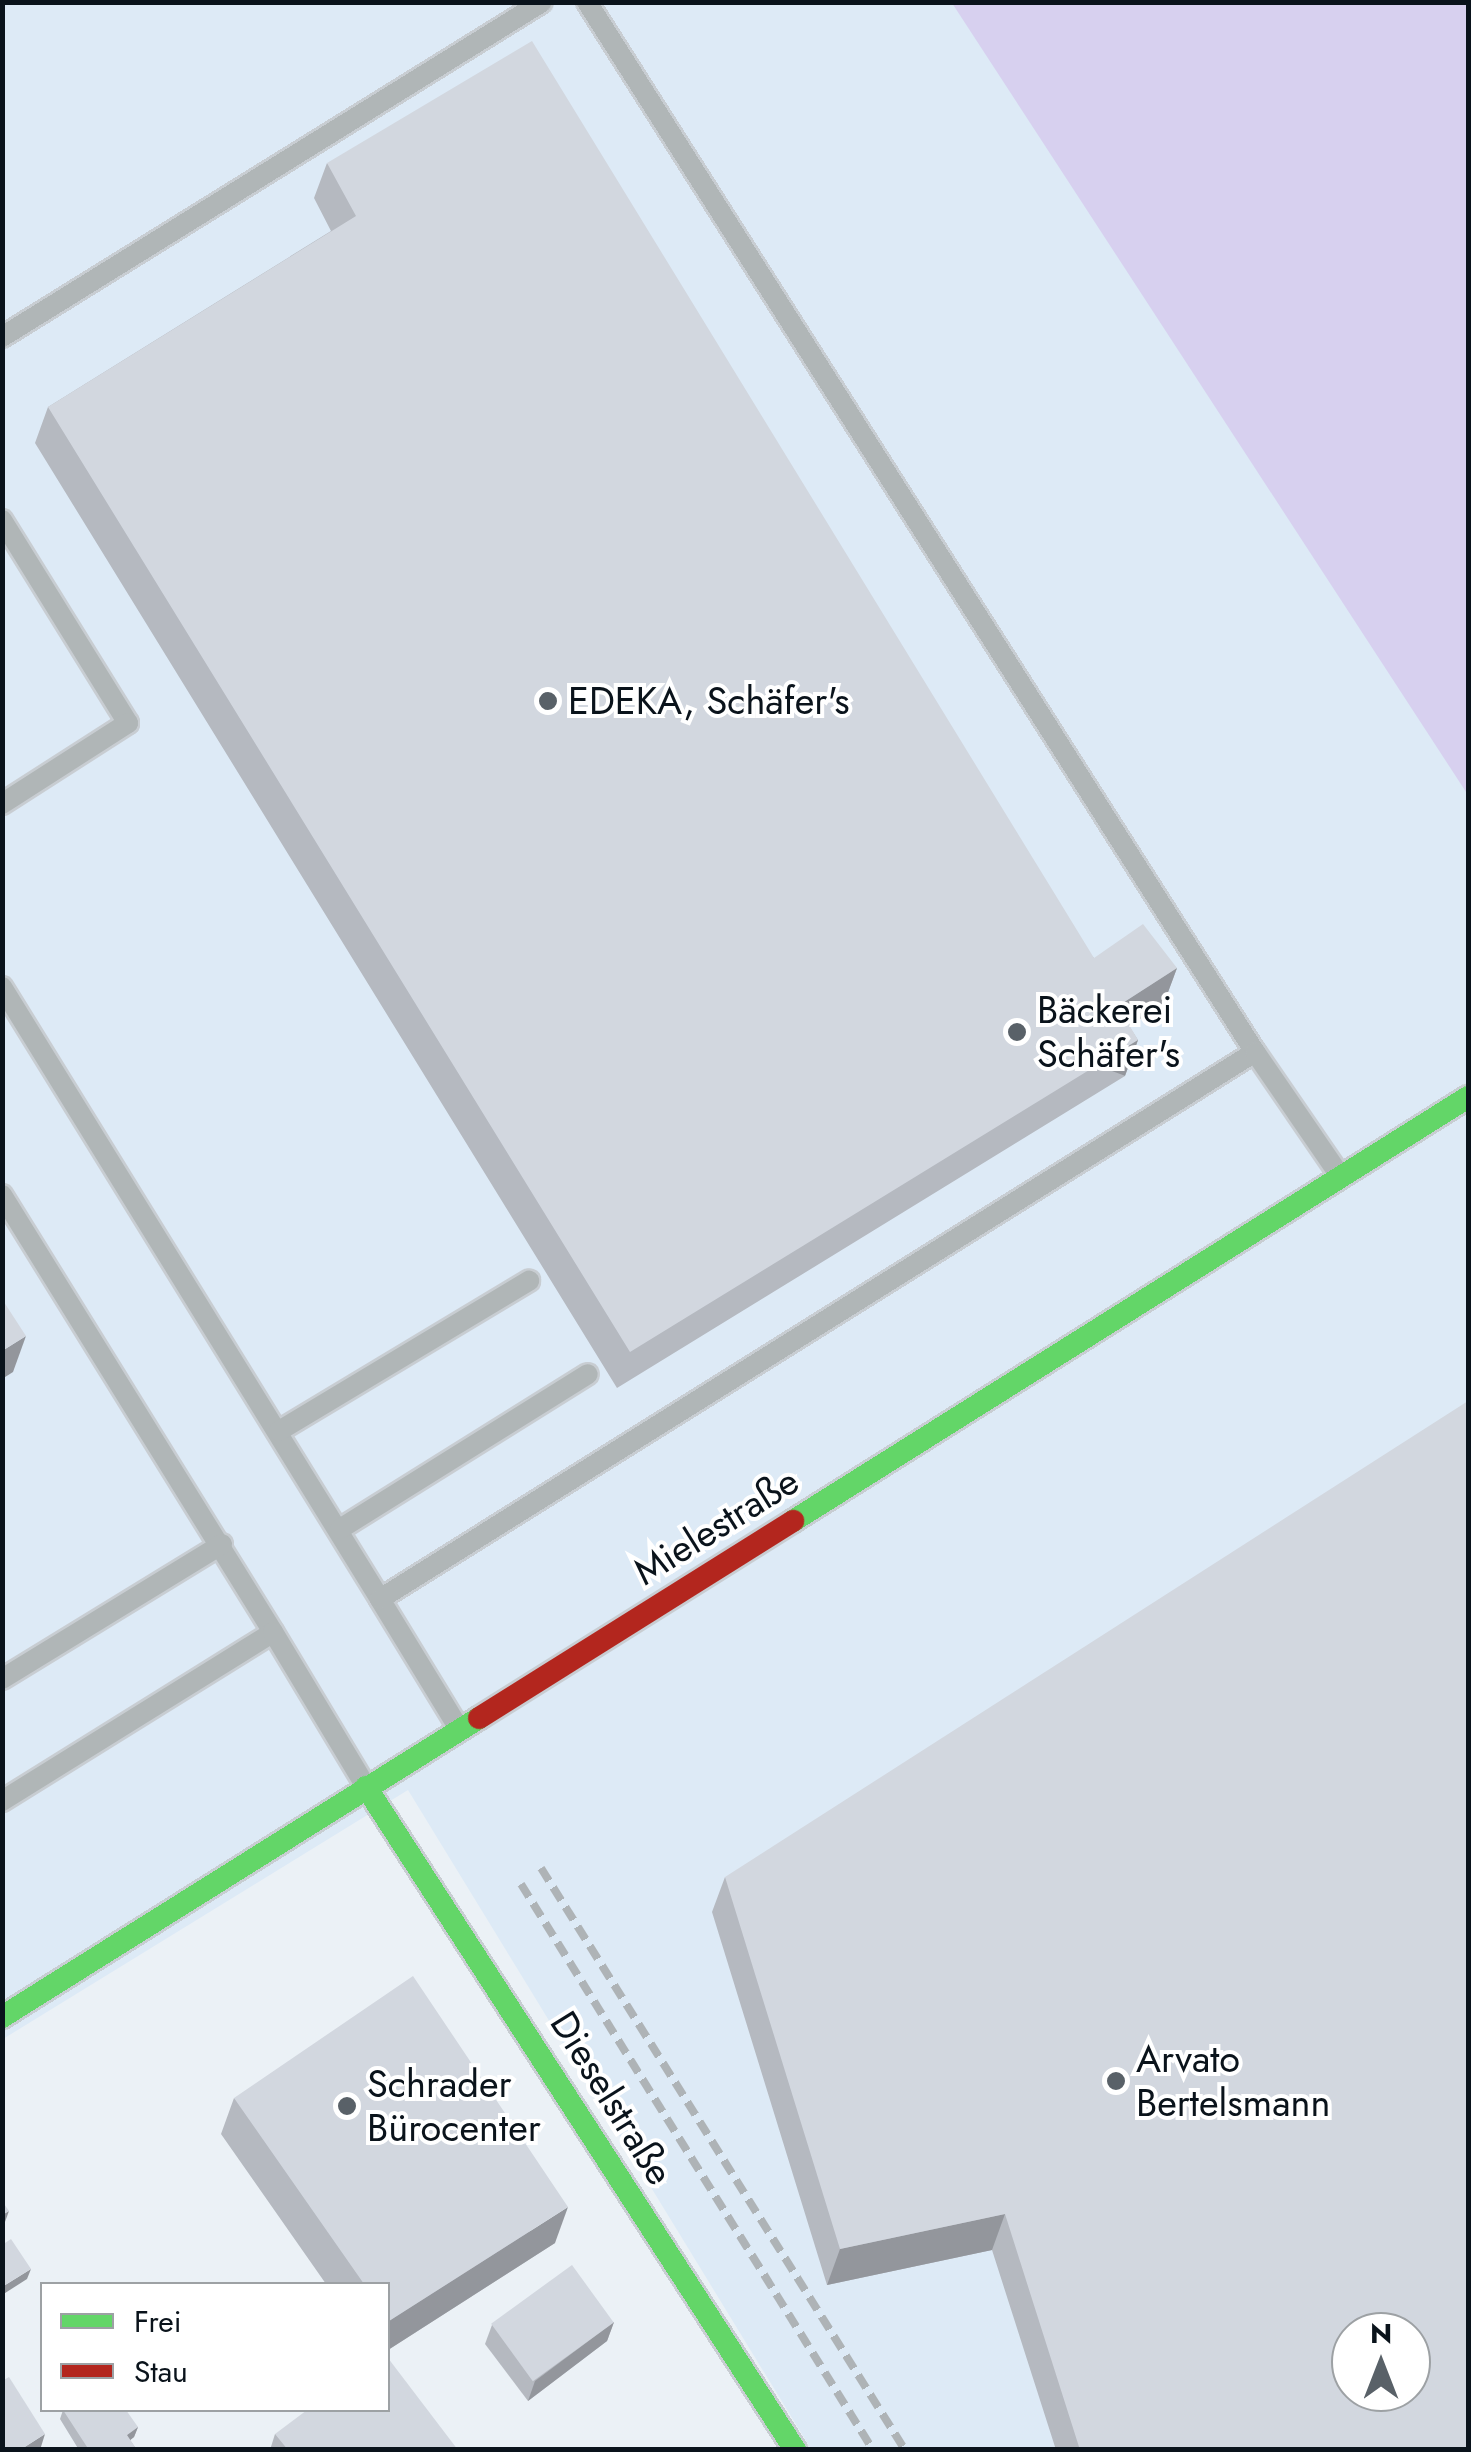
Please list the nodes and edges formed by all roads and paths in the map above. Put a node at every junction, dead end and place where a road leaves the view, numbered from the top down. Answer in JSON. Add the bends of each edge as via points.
{"nodes":[{"id":1,"x":542,"y":2,"type":"edge"},
{"id":2,"x":588,"y":2,"type":"edge"},
{"id":3,"x":2,"y":337,"type":"edge"},
{"id":4,"x":2,"y":520,"type":"edge"},
{"id":5,"x":2,"y":804,"type":"edge"},
{"id":6,"x":2,"y":987,"type":"edge"},
{"id":7,"x":1255,"y":1052,"type":"junction"},
{"id":8,"x":1468,"y":1098,"type":"edge"},
{"id":9,"x":1341,"y":1177,"type":"junction"},
{"id":10,"x":2,"y":1194,"type":"edge"},
{"id":11,"x":528,"y":1281,"type":"dead end"},
{"id":12,"x":588,"y":1374,"type":"dead end"},
{"id":13,"x":279,"y":1431,"type":"junction"},
{"id":14,"x":340,"y":1529,"type":"junction"},
{"id":15,"x":222,"y":1544,"type":"junction"},
{"id":16,"x":380,"y":1599,"type":"junction"},
{"id":17,"x":272,"y":1632,"type":"junction"},
{"id":18,"x":2,"y":1679,"type":"edge"},
{"id":19,"x":459,"y":1728,"type":"junction"},
{"id":20,"x":366,"y":1786,"type":"junction"},
{"id":21,"x":2,"y":1801,"type":"edge"},
{"id":22,"x":2,"y":2016,"type":"edge"},
{"id":23,"x":794,"y":2450,"type":"edge"}],
"edges":[{"from":1,"to":3,"type":"lane"},
{"from":2,"to":7,"type":"lane"},
{"from":4,"to":5,"type":"lane","via":[[128,722]]},
{"from":6,"to":13,"type":"lane"},
{"from":7,"to":9,"type":"lane"},
{"from":7,"to":16,"type":"lane"},
{"from":8,"to":9,"type":"street","name":"Mielestraße"},
{"from":9,"to":19,"type":"street","name":"Mielestraße"},
{"from":10,"to":15,"type":"lane"},
{"from":11,"to":13,"type":"lane"},
{"from":12,"to":14,"type":"lane"},
{"from":13,"to":14,"type":"lane"},
{"from":14,"to":16,"type":"lane"},
{"from":15,"to":17,"type":"lane"},
{"from":15,"to":18,"type":"lane"},
{"from":16,"to":19,"type":"lane"},
{"from":17,"to":20,"type":"lane"},
{"from":17,"to":21,"type":"lane"},
{"from":19,"to":20,"type":"street","name":"Mielestraße"},
{"from":20,"to":22,"type":"street","name":"Mielestraße"},
{"from":20,"to":23,"type":"street","name":"Dieselstraße"}]}
